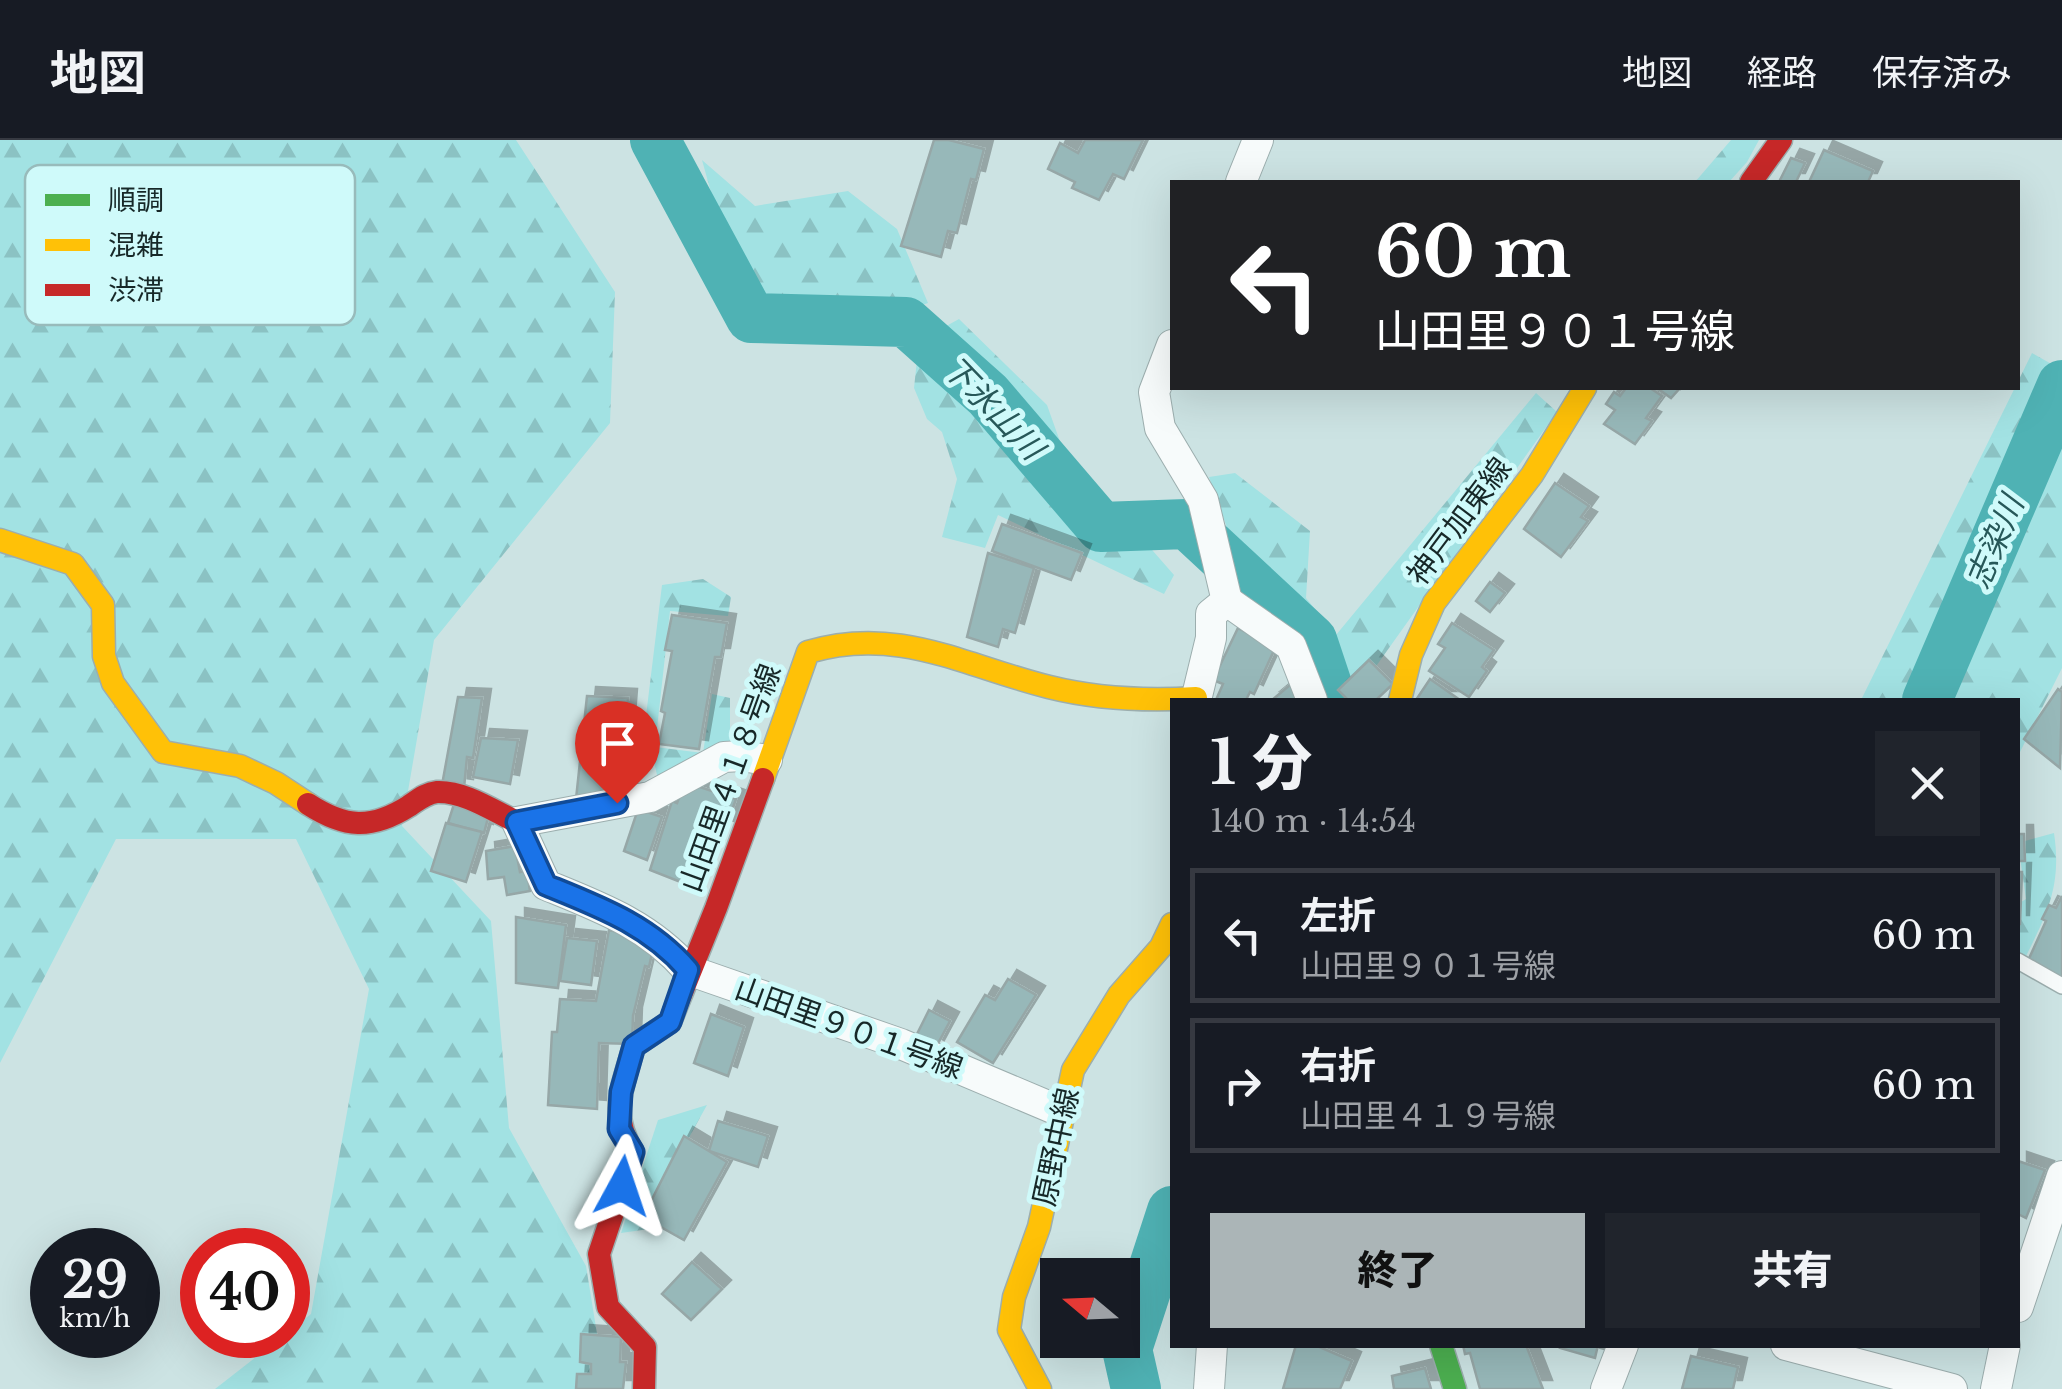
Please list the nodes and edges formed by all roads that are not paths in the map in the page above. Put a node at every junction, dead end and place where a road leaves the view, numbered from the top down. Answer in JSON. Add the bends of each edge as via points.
{"nodes":[{"id":1,"x":1258,"y":140,"type":"edge"},
{"id":2,"x":1781,"y":140,"type":"edge"},
{"id":3,"x":1241,"y":180,"type":"edge"},
{"id":4,"x":1753,"y":180,"type":"edge"},
{"id":5,"x":1170,"y":350,"type":"edge"},
{"id":6,"x":1585,"y":390,"type":"edge"},
{"id":7,"x":0,"y":540,"type":"edge"},
{"id":8,"x":1226,"y":600,"type":"junction"},
{"id":9,"x":1196,"y":698,"type":"edge"},
{"id":10,"x":1311,"y":698,"type":"edge"},
{"id":11,"x":1400,"y":698,"type":"edge"},
{"id":12,"x":1170,"y":701,"type":"edge"},
{"id":13,"x":767,"y":760,"type":"junction"},
{"id":14,"x":517,"y":822,"type":"junction"},
{"id":15,"x":1170,"y":928,"type":"edge"},
{"id":16,"x":2020,"y":962,"type":"edge"},
{"id":17,"x":688,"y":970,"type":"junction"},
{"id":18,"x":2062,"y":986,"type":"edge"},
{"id":19,"x":1062,"y":1112,"type":"junction"},
{"id":20,"x":2062,"y":1176,"type":"edge"},
{"id":21,"x":2020,"y":1301,"type":"edge"},
{"id":22,"x":1212,"y":1348,"type":"edge"},
{"id":23,"x":1442,"y":1348,"type":"edge"},
{"id":24,"x":1622,"y":1348,"type":"edge"},
{"id":25,"x":1797,"y":1348,"type":"edge"},
{"id":26,"x":2004,"y":1348,"type":"edge"},
{"id":27,"x":644,"y":1389,"type":"edge"},
{"id":28,"x":1040,"y":1389,"type":"edge"},
{"id":29,"x":1209,"y":1389,"type":"edge"},
{"id":30,"x":1455,"y":1389,"type":"edge"},
{"id":31,"x":1606,"y":1389,"type":"edge"},
{"id":32,"x":1952,"y":1389,"type":"edge"},
{"id":33,"x":1996,"y":1389,"type":"edge"}],
"edges":[{"from":1,"to":3,"type":"street"},
{"from":2,"to":4,"type":"street"},
{"from":5,"to":8,"type":"street","via":[[1154,392],[1160,428],[1203,500]]},
{"from":6,"to":11,"type":"street","name":"神戸加東線","via":[[1532,474],[1434,603],[1410,655]]},
{"from":7,"to":14,"type":"street","via":[[73,564],[103,606],[104,656],[113,683],[164,752],[240,766],[330,819],[388,819],[431,792],[455,793]]},
{"from":8,"to":9,"type":"street","via":[[1211,614],[1212,638]]},
{"from":8,"to":10,"type":"street","via":[[1291,646]]},
{"from":12,"to":13,"type":"street","name":"山田里４１８号線","via":[[1047,688],[908,643],[832,641],[808,652]]},
{"from":13,"to":14,"type":"street","via":[[724,757],[650,797]]},
{"from":13,"to":17,"type":"street","name":"山田里４１８号線"},
{"from":14,"to":17,"type":"street","name":"山田里９０１号線","via":[[546,885],[666,944]]},
{"from":15,"to":19,"type":"street","name":"原野中線","via":[[1118,994],[1074,1070]]},
{"from":16,"to":18,"type":"lane"},
{"from":17,"to":19,"type":"street","name":"山田里９０１号線","via":[[902,1044]]},
{"from":17,"to":27,"type":"street","name":"山田里４１８号線","via":[[670,1022],[634,1046],[619,1129],[633,1152],[599,1254],[608,1307],[645,1347]]},
{"from":19,"to":28,"type":"street","name":"原野中線","via":[[1009,1330]]},
{"from":20,"to":21,"type":"street"},
{"from":22,"to":29,"type":"street"},
{"from":23,"to":30,"type":"street"},
{"from":24,"to":31,"type":"street"},
{"from":25,"to":32,"type":"street"},
{"from":26,"to":33,"type":"street"}]}
